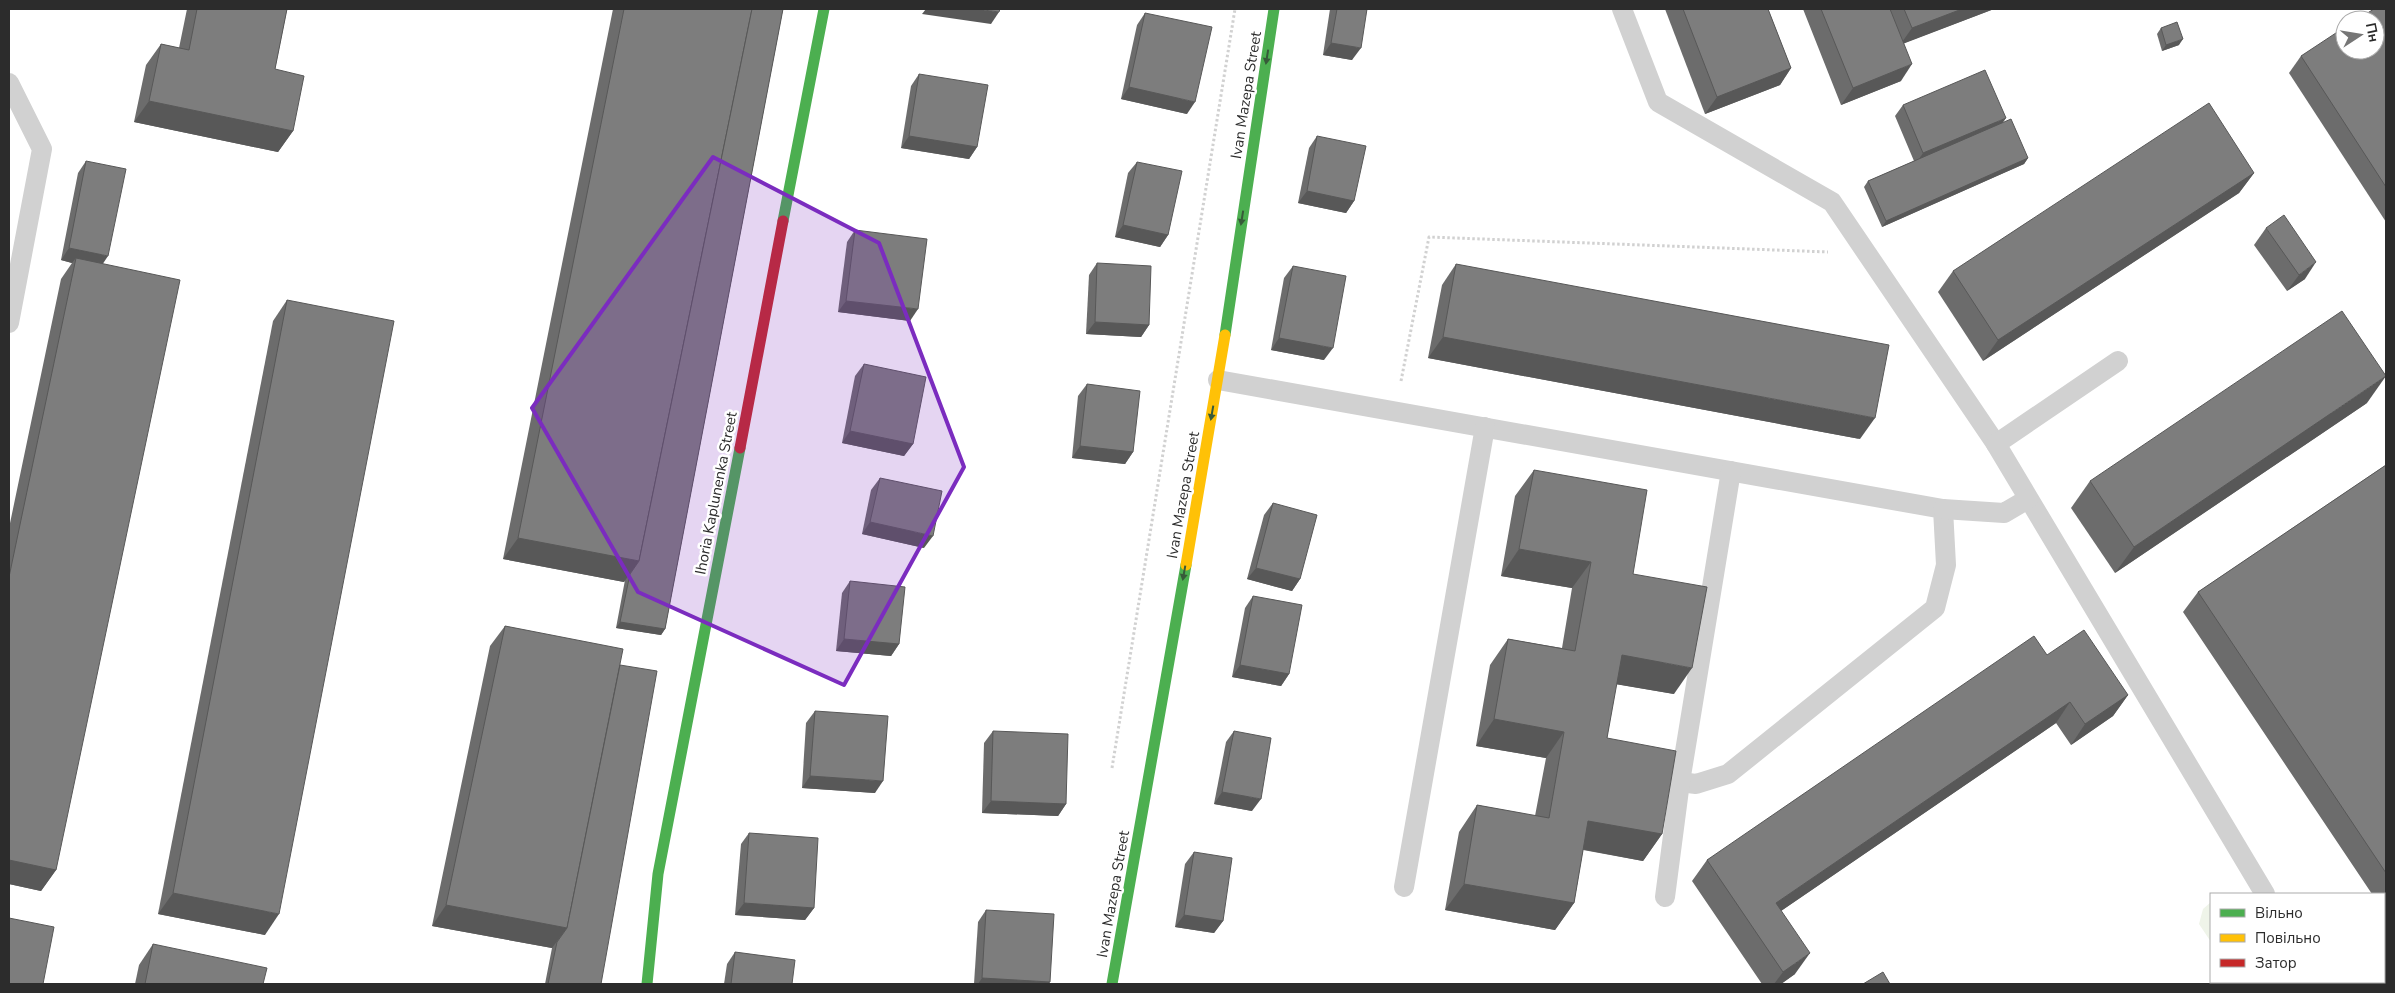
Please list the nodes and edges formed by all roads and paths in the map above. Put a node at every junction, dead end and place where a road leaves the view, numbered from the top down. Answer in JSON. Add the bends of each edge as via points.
{"nodes":[{"id":1,"x":824,"y":9,"type":"edge"},
{"id":2,"x":1235,"y":9,"type":"edge"},
{"id":3,"x":1274,"y":9,"type":"edge"},
{"id":4,"x":1622,"y":9,"type":"edge"},
{"id":5,"x":9,"y":83,"type":"edge"},
{"id":6,"x":1866,"y":253,"type":"junction"},
{"id":7,"x":9,"y":323,"type":"edge"},
{"id":8,"x":2118,"y":361,"type":"dead end"},
{"id":9,"x":1218,"y":380,"type":"junction"},
{"id":10,"x":1396,"y":410,"type":"junction"},
{"id":11,"x":1485,"y":427,"type":"junction"},
{"id":12,"x":1996,"y":444,"type":"junction"},
{"id":13,"x":1731,"y":471,"type":"junction"},
{"id":14,"x":2028,"y":498,"type":"junction"},
{"id":15,"x":1943,"y":509,"type":"junction"},
{"id":16,"x":1110,"y":777,"type":"dead end"},
{"id":17,"x":1680,"y":782,"type":"junction"},
{"id":18,"x":1404,"y":886,"type":"dead end"},
{"id":19,"x":2264,"y":893,"type":"edge"},
{"id":20,"x":1664,"y":897,"type":"dead end"},
{"id":21,"x":647,"y":984,"type":"edge"},
{"id":22,"x":1112,"y":984,"type":"edge"}],
"edges":[{"from":1,"to":21,"type":"street","name":"Ihoria Kaplunenka Street","via":[[658,874]]},
{"from":2,"to":16,"type":"path"},
{"from":3,"to":9,"type":"street","name":"Ivan Mazepa Street","one_way":true},
{"from":4,"to":6,"type":"lane","via":[[1658,102],[1832,202]]},
{"from":5,"to":7,"type":"lane","via":[[42,148]]},
{"from":6,"to":10,"type":"path","via":[[1429,237]]},
{"from":6,"to":12,"type":"lane"},
{"from":8,"to":12,"type":"lane"},
{"from":9,"to":10,"type":"lane"},
{"from":9,"to":22,"type":"street","name":"Ivan Mazepa Street","one_way":true},
{"from":10,"to":11,"type":"lane"},
{"from":11,"to":13,"type":"lane"},
{"from":11,"to":18,"type":"lane"},
{"from":12,"to":14,"type":"lane"},
{"from":13,"to":15,"type":"lane"},
{"from":13,"to":17,"type":"lane"},
{"from":14,"to":15,"type":"lane","via":[[2004,514]]},
{"from":14,"to":19,"type":"lane"},
{"from":15,"to":17,"type":"lane","via":[[1946,565],[1935,608],[1728,774],[1696,784]]},
{"from":17,"to":20,"type":"lane"}]}
